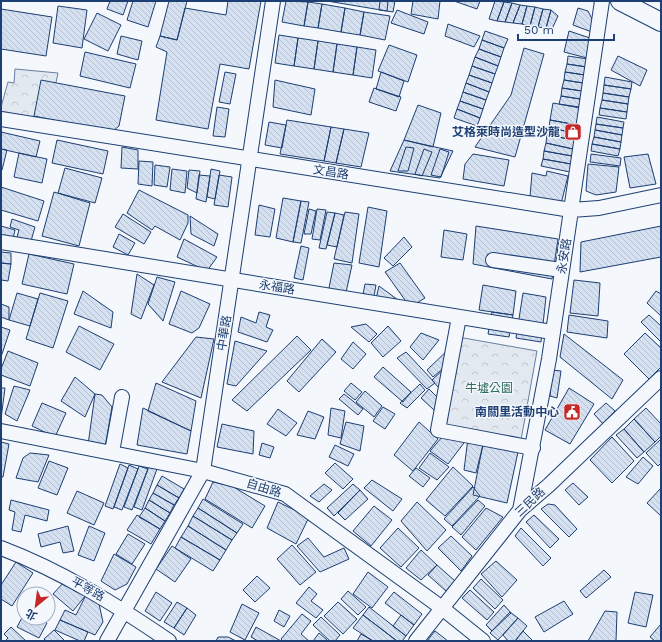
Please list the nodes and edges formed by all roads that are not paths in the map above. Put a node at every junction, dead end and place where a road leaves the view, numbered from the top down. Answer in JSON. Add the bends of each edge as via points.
{"nodes":[{"id":1,"x":273,"y":1,"type":"edge"},
{"id":2,"x":602,"y":1,"type":"edge"},
{"id":3,"x":620,"y":1,"type":"edge"},
{"id":4,"x":661,"y":22,"type":"edge"},
{"id":5,"x":1,"y":119,"type":"edge"},
{"id":6,"x":250,"y":159,"type":"junction"},
{"id":7,"x":661,"y":195,"type":"edge"},
{"id":8,"x":571,"y":210,"type":"junction"},
{"id":9,"x":1,"y":242,"type":"edge"},
{"id":10,"x":493,"y":260,"type":"dead end"},
{"id":11,"x":561,"y":270,"type":"junction"},
{"id":12,"x":232,"y":280,"type":"junction"},
{"id":13,"x":459,"y":317,"type":"junction"},
{"id":14,"x":552,"y":332,"type":"junction"},
{"id":15,"x":661,"y":378,"type":"edge"},
{"id":16,"x":122,"y":397,"type":"dead end"},
{"id":17,"x":1,"y":431,"type":"edge"},
{"id":18,"x":533,"y":448,"type":"junction"},
{"id":19,"x":112,"y":452,"type":"junction"},
{"id":20,"x":203,"y":471,"type":"junction"},
{"id":21,"x":520,"y":510,"type":"junction"},
{"id":22,"x":1,"y":548,"type":"edge"},
{"id":23,"x":442,"y":608,"type":"junction"},
{"id":24,"x":125,"y":611,"type":"junction"},
{"id":25,"x":107,"y":641,"type":"edge"},
{"id":26,"x":169,"y":641,"type":"edge"},
{"id":27,"x":416,"y":641,"type":"edge"},
{"id":28,"x":483,"y":641,"type":"edge"}],
"edges":[{"from":1,"to":6,"type":"street","name":"中華路"},
{"from":2,"to":8,"type":"street","name":"永安路"},
{"from":3,"to":4,"type":"main road"},
{"from":5,"to":6,"type":"street","name":"文昌路"},
{"from":6,"to":8,"type":"street","name":"文昌路"},
{"from":6,"to":12,"type":"street","name":"中華路"},
{"from":7,"to":8,"type":"street","name":"文昌路","via":[[598,208]]},
{"from":8,"to":11,"type":"street","name":"永安路"},
{"from":9,"to":12,"type":"street","name":"永福路"},
{"from":10,"to":11,"type":"street"},
{"from":11,"to":14,"type":"street","name":"永安路"},
{"from":12,"to":13,"type":"street","name":"永福路"},
{"from":12,"to":20,"type":"street","name":"中華路"},
{"from":13,"to":14,"type":"street","name":"永福路"},
{"from":13,"to":18,"type":"street","via":[[438,430]]},
{"from":14,"to":18,"type":"street","name":"永安路"},
{"from":15,"to":21,"type":"street","name":"三民路"},
{"from":16,"to":19,"type":"street"},
{"from":17,"to":19,"type":"street","name":"自由路"},
{"from":18,"to":21,"type":"street","name":"永安路"},
{"from":19,"to":20,"type":"street","name":"自由路"},
{"from":20,"to":23,"type":"street","name":"自由路","via":[[285,494]]},
{"from":20,"to":24,"type":"street","name":"中華路"},
{"from":21,"to":23,"type":"street","name":"三民路"},
{"from":22,"to":24,"type":"street","name":"平等路","via":[[43,565]]},
{"from":23,"to":27,"type":"street","name":"三民路"},
{"from":23,"to":28,"type":"street","name":"自由路"},
{"from":24,"to":25,"type":"street","name":"中華路"},
{"from":24,"to":26,"type":"street","name":"平等路"}]}
